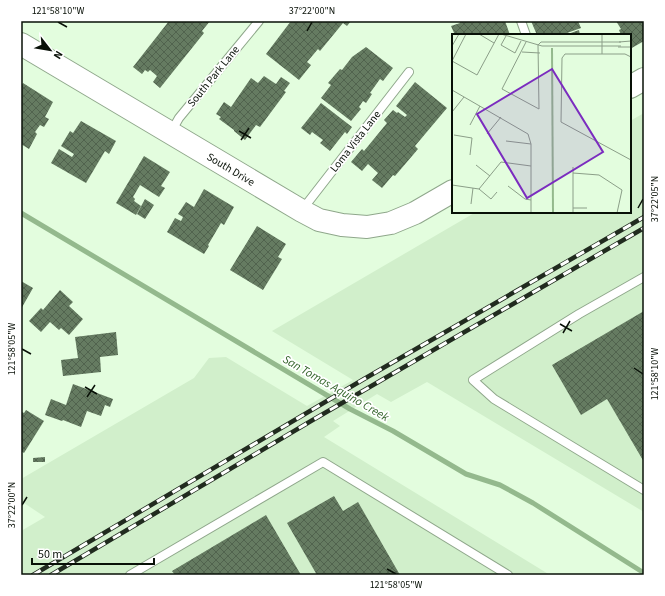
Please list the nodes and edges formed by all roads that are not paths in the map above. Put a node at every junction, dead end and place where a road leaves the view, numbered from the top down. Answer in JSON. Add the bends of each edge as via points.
{"nodes":[{"id":1,"x":259,"y":21,"type":"edge"},
{"id":2,"x":521,"y":21,"type":"edge"},
{"id":3,"x":526,"y":34,"type":"edge"},
{"id":4,"x":21,"y":44,"type":"edge"},
{"id":5,"x":409,"y":72,"type":"dead end"},
{"id":6,"x":644,"y":79,"type":"edge"},
{"id":7,"x":631,"y":86,"type":"edge"},
{"id":8,"x":170,"y":133,"type":"junction"},
{"id":9,"x":452,"y":192,"type":"edge"},
{"id":10,"x":302,"y":211,"type":"junction"},
{"id":11,"x":644,"y":277,"type":"edge"},
{"id":12,"x":644,"y":490,"type":"edge"},
{"id":13,"x":130,"y":575,"type":"edge"},
{"id":14,"x":508,"y":575,"type":"edge"}],
"edges":[{"from":1,"to":8,"type":"lane","name":"South Park Lane","via":[[178,118]]},
{"from":2,"to":3,"type":"lane"},
{"from":4,"to":8,"type":"street","name":"South Drive"},
{"from":5,"to":10,"type":"lane","name":"Loma Vista Lane"},
{"from":6,"to":7,"type":"street"},
{"from":8,"to":10,"type":"street","name":"South Drive"},
{"from":9,"to":10,"type":"street","name":"South Drive","via":[[415,213],[391,222],[366,227],[319,220]]},
{"from":11,"to":12,"type":"lane","via":[[473,380],[494,399]]},
{"from":13,"to":14,"type":"lane","via":[[324,462]]}]}
